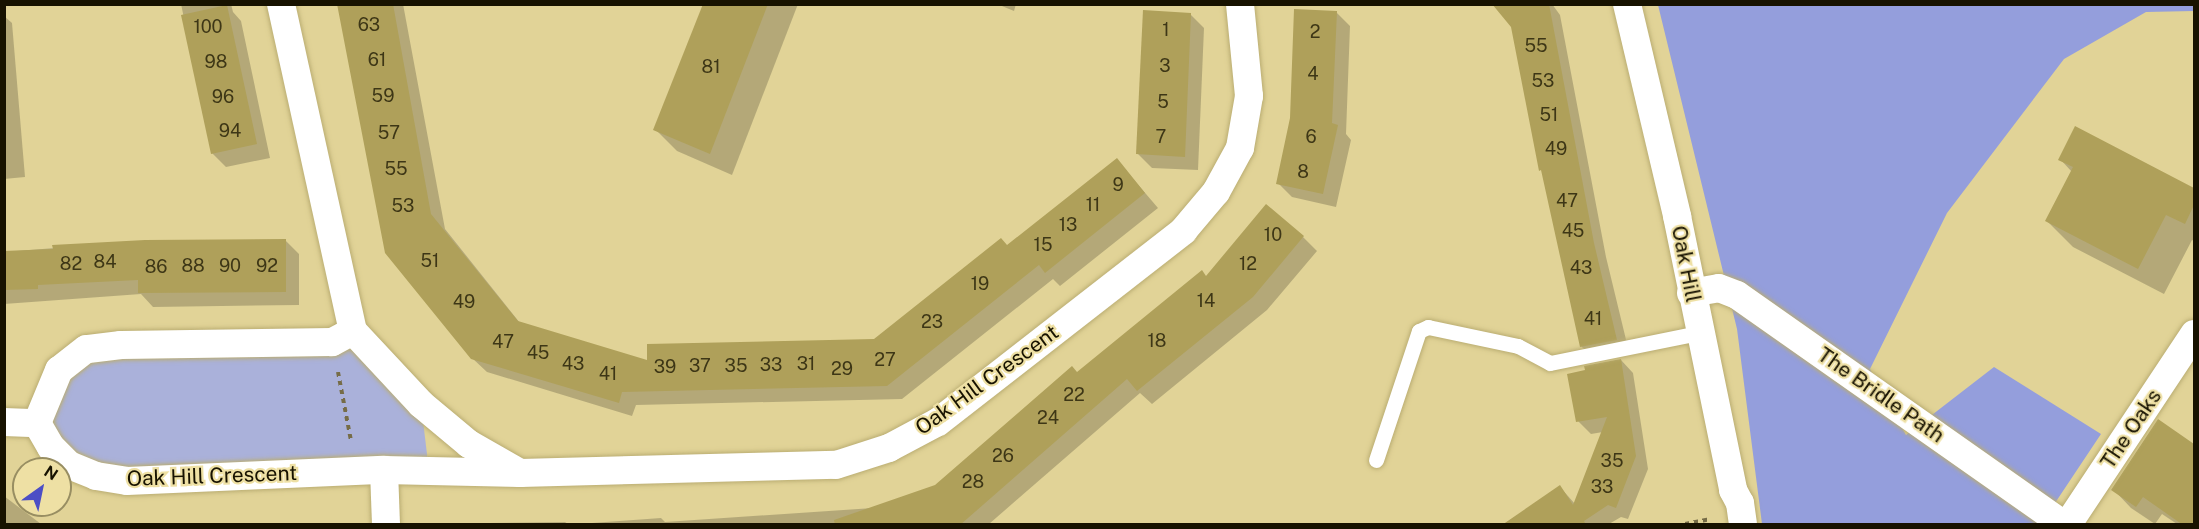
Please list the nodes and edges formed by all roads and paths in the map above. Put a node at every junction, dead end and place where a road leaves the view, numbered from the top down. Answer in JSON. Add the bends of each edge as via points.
{"nodes":[{"id":1,"x":282,"y":4,"type":"edge"},
{"id":2,"x":1240,"y":4,"type":"edge"},
{"id":3,"x":1627,"y":4,"type":"edge"},
{"id":4,"x":1691,"y":293,"type":"junction"},
{"id":5,"x":1699,"y":333,"type":"junction"},
{"id":6,"x":2194,"y":334,"type":"edge"},
{"id":7,"x":342,"y":336,"type":"junction"},
{"id":8,"x":4,"y":422,"type":"edge"},
{"id":9,"x":37,"y":423,"type":"junction"},
{"id":10,"x":1376,"y":460,"type":"dead end"},
{"id":11,"x":371,"y":471,"type":"junction"},
{"id":12,"x":520,"y":473,"type":"junction"},
{"id":13,"x":1690,"y":521,"type":"dead end"},
{"id":14,"x":386,"y":525,"type":"edge"},
{"id":15,"x":1685,"y":525,"type":"edge"},
{"id":16,"x":1743,"y":525,"type":"edge"},
{"id":17,"x":2063,"y":525,"type":"edge"},
{"id":18,"x":2068,"y":525,"type":"edge"}],
"edges":[{"from":1,"to":7,"type":"street"},
{"from":2,"to":12,"type":"street","name":"Oak Hill Crescent","via":[[1249,96],[1240,148],[1216,192],[1183,231],[938,422],[889,448],[836,465]]},
{"from":3,"to":4,"type":"street","name":"Oak Hill"},
{"from":4,"to":5,"type":"street","name":"Oak Hill"},
{"from":4,"to":17,"type":"street","name":"The Bridle Path","via":[[1719,288],[1737,295]]},
{"from":5,"to":10,"type":"lane","via":[[1550,363],[1518,346],[1428,327],[1419,331]]},
{"from":5,"to":16,"type":"street","name":"Oak Hill"},
{"from":6,"to":18,"type":"street","name":"The Oaks"},
{"from":7,"to":9,"type":"street","via":[[86,349],[59,370]]},
{"from":7,"to":11,"type":"path"},
{"from":7,"to":12,"type":"street","via":[[469,444]]},
{"from":8,"to":9,"type":"street"},
{"from":9,"to":11,"type":"street","name":"Oak Hill Crescent","via":[[51,447],[69,465],[96,476],[127,481]]},
{"from":11,"to":12,"type":"street","name":"Oak Hill Crescent"},
{"from":11,"to":14,"type":"street"},
{"from":13,"to":15,"type":"path"}]}
